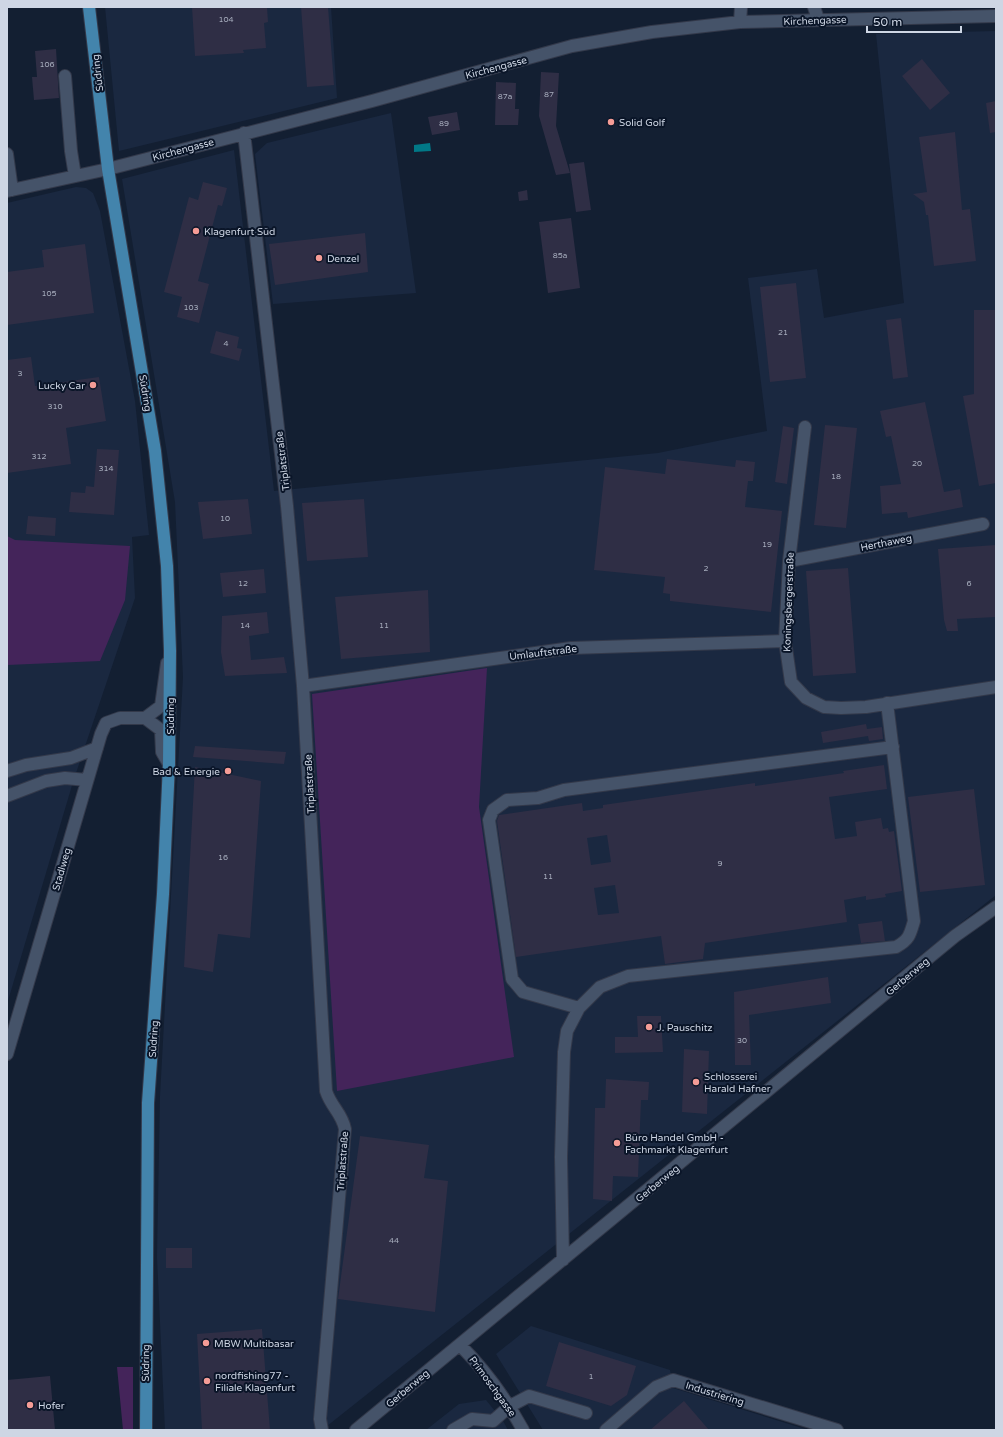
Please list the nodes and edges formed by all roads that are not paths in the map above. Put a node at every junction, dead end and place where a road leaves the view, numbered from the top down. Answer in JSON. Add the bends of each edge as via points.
{"nodes":[{"id":1,"x":89,"y":7,"type":"edge"},
{"id":2,"x":741,"y":7,"type":"edge"},
{"id":3,"x":814,"y":7,"type":"edge"},
{"id":4,"x":996,"y":16,"type":"edge"},
{"id":5,"x":818,"y":19,"type":"junction"},
{"id":6,"x":740,"y":22,"type":"junction"},
{"id":7,"x":65,"y":76,"type":"dead end"},
{"id":8,"x":244,"y":133,"type":"junction"},
{"id":9,"x":7,"y":154,"type":"edge"},
{"id":10,"x":108,"y":169,"type":"junction"},
{"id":11,"x":75,"y":176,"type":"junction"},
{"id":12,"x":9,"y":191,"type":"edge"},
{"id":13,"x":804,"y":427,"type":"dead end"},
{"id":14,"x":983,"y":524,"type":"dead end"},
{"id":15,"x":789,"y":561,"type":"junction"},
{"id":16,"x":785,"y":641,"type":"junction"},
{"id":17,"x":170,"y":651,"type":"junction"},
{"id":18,"x":303,"y":686,"type":"junction"},
{"id":19,"x":996,"y":687,"type":"edge"},
{"id":20,"x":887,"y":703,"type":"junction"},
{"id":21,"x":145,"y":718,"type":"junction"},
{"id":22,"x":893,"y":747,"type":"junction"},
{"id":23,"x":97,"y":748,"type":"junction"},
{"id":24,"x":169,"y":764,"type":"junction"},
{"id":25,"x":7,"y":771,"type":"edge"},
{"id":26,"x":88,"y":780,"type":"junction"},
{"id":27,"x":7,"y":796,"type":"edge"},
{"id":28,"x":996,"y":907,"type":"edge"},
{"id":29,"x":579,"y":1008,"type":"junction"},
{"id":30,"x":7,"y":1054,"type":"edge"},
{"id":31,"x":563,"y":1260,"type":"junction"},
{"id":32,"x":460,"y":1345,"type":"junction"},
{"id":33,"x":510,"y":1406,"type":"junction"},
{"id":34,"x":586,"y":1413,"type":"dead end"},
{"id":35,"x":146,"y":1430,"type":"edge"},
{"id":36,"x":322,"y":1430,"type":"edge"},
{"id":37,"x":356,"y":1430,"type":"edge"},
{"id":38,"x":454,"y":1430,"type":"edge"},
{"id":39,"x":522,"y":1430,"type":"edge"},
{"id":40,"x":606,"y":1430,"type":"edge"},
{"id":41,"x":837,"y":1430,"type":"edge"}],
"edges":[{"from":1,"to":10,"type":"main road","name":"Südring"},
{"from":2,"to":6,"type":"street"},
{"from":3,"to":5,"type":"street"},
{"from":4,"to":5,"type":"street","name":"Kirchengasse"},
{"from":5,"to":6,"type":"street","name":"Kirchengasse"},
{"from":6,"to":8,"type":"street","name":"Kirchengasse","via":[[652,32],[572,46]]},
{"from":7,"to":11,"type":"street"},
{"from":8,"to":10,"type":"street","name":"Kirchengasse"},
{"from":8,"to":18,"type":"street","name":"Triplatstraße","via":[[287,506]]},
{"from":9,"to":12,"type":"street"},
{"from":10,"to":11,"type":"street","name":"Kirchengasse"},
{"from":10,"to":17,"type":"main road","name":"Südring","via":[[155,451],[167,566]]},
{"from":11,"to":12,"type":"street","name":"Kirchengasse"},
{"from":13,"to":15,"type":"street","name":"Koningsbergerstraße"},
{"from":14,"to":15,"type":"street","name":"Herthaweg"},
{"from":15,"to":16,"type":"street","name":"Koningsbergerstraße"},
{"from":16,"to":18,"type":"street","name":"Umlauftstraße","via":[[571,648]]},
{"from":16,"to":20,"type":"street","name":"Koningsbergerstraße","via":[[791,682],[806,698],[824,707],[841,708]]},
{"from":17,"to":21,"type":"street","via":[[161,706]]},
{"from":17,"to":24,"type":"main road","name":"Südring"},
{"from":18,"to":36,"type":"street","name":"Triplatstraße","via":[[326,1092],[329,1101],[343,1117],[346,1129],[320,1418]]},
{"from":19,"to":20,"type":"street","name":"Koningsbergerstraße"},
{"from":20,"to":22,"type":"street"},
{"from":21,"to":23,"type":"street","name":"Stadlweg","via":[[120,718],[106,723]]},
{"from":21,"to":24,"type":"street","via":[[161,730],[162,752]]},
{"from":22,"to":29,"type":"street","via":[[914,921],[905,942],[896,946],[628,976],[600,987]]},
{"from":22,"to":29,"type":"street","via":[[564,790],[538,798],[507,800],[492,810],[490,820],[512,979],[523,992]]},
{"from":23,"to":25,"type":"street","via":[[71,758],[26,765]]},
{"from":23,"to":26,"type":"street","name":"Stadlweg"},
{"from":24,"to":35,"type":"main road","name":"Südring","via":[[163,894],[148,1103]]},
{"from":26,"to":27,"type":"street","via":[[65,778],[46,781]]},
{"from":26,"to":30,"type":"street","name":"Stadlweg"},
{"from":28,"to":31,"type":"street","name":"Gerberweg","via":[[955,936]]},
{"from":29,"to":31,"type":"street","via":[[567,1031],[564,1052],[561,1157]]},
{"from":31,"to":32,"type":"street","name":"Gerberweg"},
{"from":32,"to":33,"type":"street","name":"Primoschgasse","via":[[476,1361]]},
{"from":32,"to":37,"type":"street","name":"Gerberweg"},
{"from":33,"to":34,"type":"street","via":[[529,1396]]},
{"from":33,"to":38,"type":"street","via":[[493,1420],[472,1419]]},
{"from":33,"to":39,"type":"street","name":"Primoschgasse"},
{"from":40,"to":41,"type":"street","name":"Industriering","via":[[656,1387],[674,1380]]}]}
